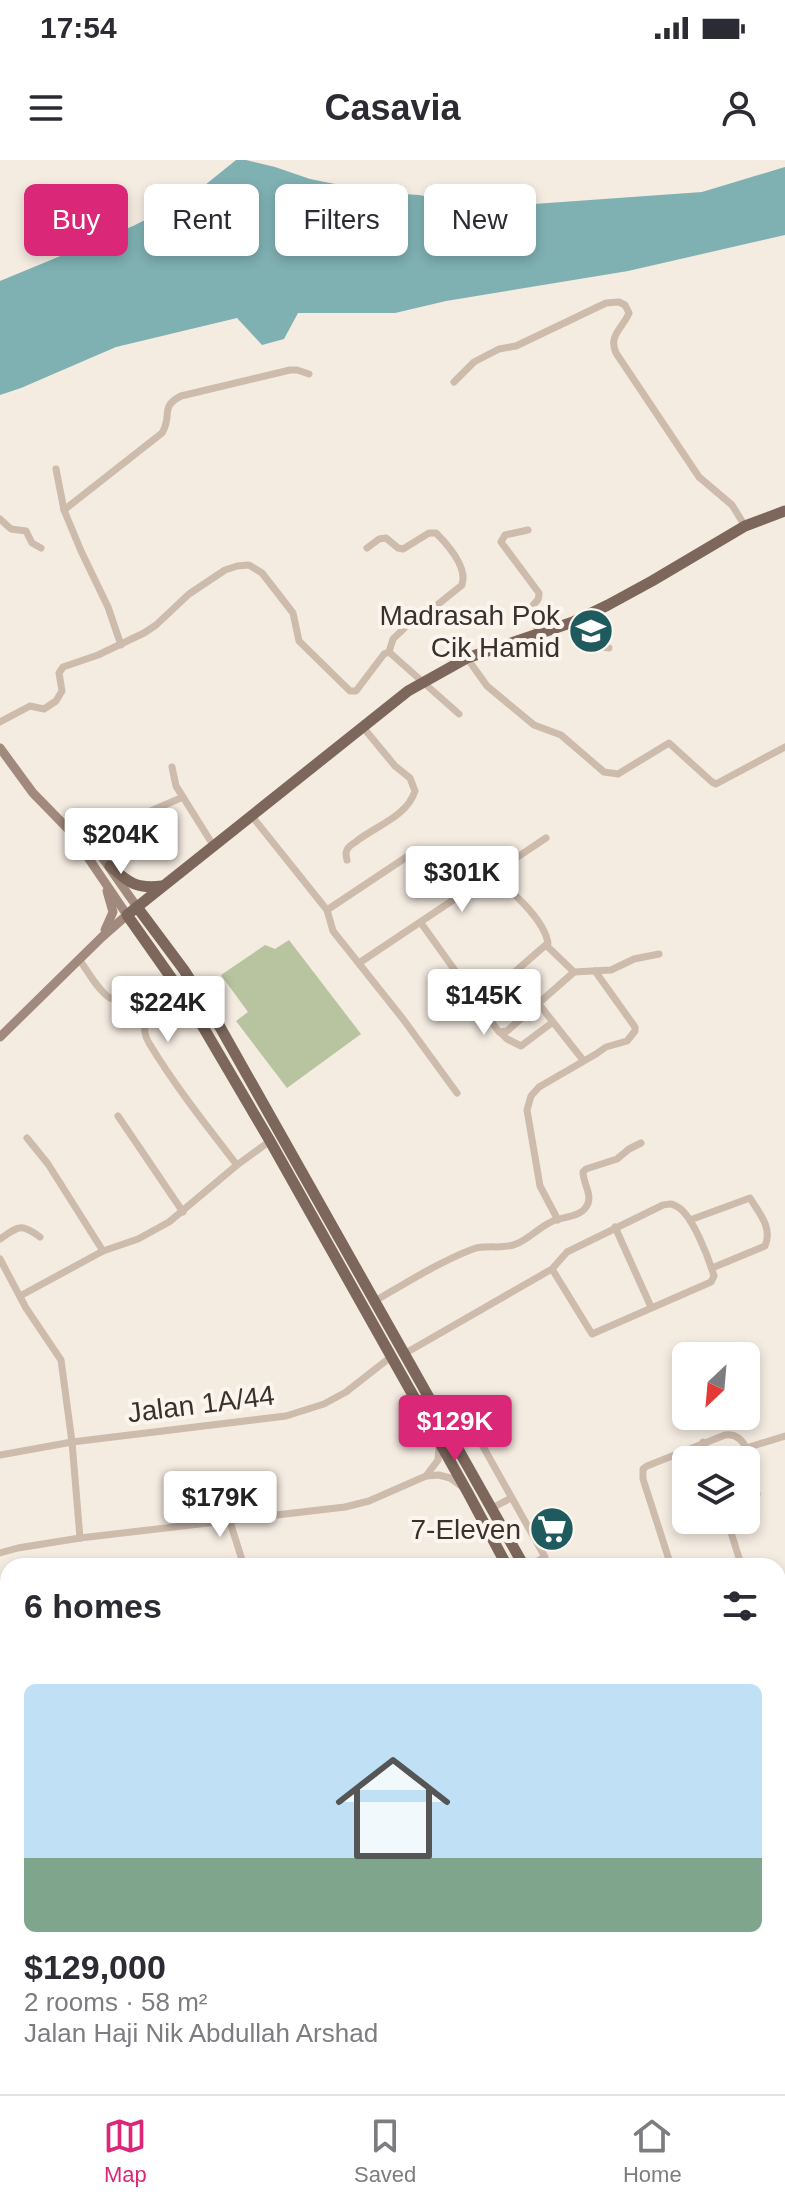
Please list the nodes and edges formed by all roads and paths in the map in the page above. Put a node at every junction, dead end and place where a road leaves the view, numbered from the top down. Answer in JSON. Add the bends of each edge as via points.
{"nodes":[{"id":1,"x":309,"y":374,"type":"dead end"},
{"id":2,"x":454,"y":382,"type":"dead end"},
{"id":3,"x":56,"y":469,"type":"dead end"},
{"id":4,"x":64,"y":510,"type":"junction"},
{"id":5,"x":785,"y":511,"type":"edge"},
{"id":6,"x":0,"y":519,"type":"edge"},
{"id":7,"x":745,"y":526,"type":"junction"},
{"id":8,"x":528,"y":530,"type":"dead end"},
{"id":9,"x":41,"y":548,"type":"dead end"},
{"id":10,"x":367,"y":548,"type":"dead end"},
{"id":11,"x":573,"y":622,"type":"junction"},
{"id":12,"x":540,"y":633,"type":"junction"},
{"id":13,"x":121,"y":645,"type":"junction"},
{"id":14,"x":609,"y":648,"type":"dead end"},
{"id":15,"x":389,"y":652,"type":"junction"},
{"id":16,"x":467,"y":658,"type":"junction"},
{"id":17,"x":423,"y":682,"type":"junction"},
{"id":18,"x":459,"y":714,"type":"dead end"},
{"id":19,"x":0,"y":722,"type":"edge"},
{"id":20,"x":362,"y":726,"type":"junction"},
{"id":21,"x":785,"y":747,"type":"edge"},
{"id":22,"x":0,"y":748,"type":"edge"},
{"id":23,"x":172,"y":767,"type":"dead end"},
{"id":24,"x":183,"y":797,"type":"junction"},
{"id":25,"x":251,"y":815,"type":"junction"},
{"id":26,"x":78,"y":838,"type":"junction"},
{"id":27,"x":546,"y":838,"type":"dead end"},
{"id":28,"x":213,"y":845,"type":"junction"},
{"id":29,"x":408,"y":856,"type":"dead end"},
{"id":30,"x":347,"y":860,"type":"dead end"},
{"id":31,"x":110,"y":866,"type":"junction"},
{"id":32,"x":491,"y":875,"type":"junction"},
{"id":33,"x":103,"y":877,"type":"junction"},
{"id":34,"x":165,"y":886,"type":"junction"},
{"id":35,"x":327,"y":910,"type":"junction"},
{"id":36,"x":132,"y":911,"type":"junction"},
{"id":37,"x":421,"y":923,"type":"junction"},
{"id":38,"x":102,"y":937,"type":"junction"},
{"id":39,"x":547,"y":946,"type":"junction"},
{"id":40,"x":659,"y":954,"type":"dead end"},
{"id":41,"x":79,"y":959,"type":"junction"},
{"id":42,"x":359,"y":963,"type":"junction"},
{"id":43,"x":595,"y":971,"type":"junction"},
{"id":44,"x":574,"y":972,"type":"junction"},
{"id":45,"x":477,"y":1000,"type":"junction"},
{"id":46,"x":538,"y":1003,"type":"junction"},
{"id":47,"x":553,"y":1022,"type":"junction"},
{"id":48,"x":499,"y":1032,"type":"junction"},
{"id":49,"x":0,"y":1037,"type":"edge"},
{"id":50,"x":583,"y":1060,"type":"junction"},
{"id":51,"x":457,"y":1093,"type":"dead end"},
{"id":52,"x":118,"y":1116,"type":"dead end"},
{"id":53,"x":27,"y":1138,"type":"dead end"},
{"id":54,"x":270,"y":1141,"type":"junction"},
{"id":55,"x":641,"y":1143,"type":"dead end"},
{"id":56,"x":237,"y":1165,"type":"junction"},
{"id":57,"x":183,"y":1212,"type":"junction"},
{"id":58,"x":558,"y":1220,"type":"junction"},
{"id":59,"x":690,"y":1220,"type":"junction"},
{"id":60,"x":615,"y":1227,"type":"junction"},
{"id":61,"x":40,"y":1237,"type":"dead end"},
{"id":62,"x":0,"y":1239,"type":"edge"},
{"id":63,"x":103,"y":1251,"type":"junction"},
{"id":64,"x":0,"y":1259,"type":"edge"},
{"id":65,"x":712,"y":1268,"type":"junction"},
{"id":66,"x":552,"y":1269,"type":"junction"},
{"id":67,"x":20,"y":1296,"type":"junction"},
{"id":68,"x":375,"y":1301,"type":"junction"},
{"id":69,"x":651,"y":1307,"type":"junction"},
{"id":70,"x":398,"y":1355,"type":"junction"},
{"id":71,"x":451,"y":1436,"type":"junction"},
{"id":72,"x":785,"y":1436,"type":"edge"},
{"id":73,"x":72,"y":1442,"type":"junction"},
{"id":74,"x":438,"y":1442,"type":"junction"},
{"id":75,"x":703,"y":1442,"type":"junction"},
{"id":76,"x":704,"y":1446,"type":"edge"},
{"id":77,"x":745,"y":1446,"type":"edge"},
{"id":78,"x":752,"y":1446,"type":"edge"},
{"id":79,"x":0,"y":1455,"type":"edge"},
{"id":80,"x":426,"y":1476,"type":"junction"},
{"id":81,"x":468,"y":1493,"type":"junction"},
{"id":82,"x":511,"y":1498,"type":"junction"},
{"id":83,"x":492,"y":1508,"type":"junction"},
{"id":84,"x":230,"y":1522,"type":"junction"},
{"id":85,"x":731,"y":1534,"type":"edge"},
{"id":86,"x":80,"y":1538,"type":"junction"},
{"id":87,"x":0,"y":1553,"type":"edge"},
{"id":88,"x":241,"y":1558,"type":"edge"},
{"id":89,"x":503,"y":1558,"type":"edge"},
{"id":90,"x":521,"y":1558,"type":"edge"},
{"id":91,"x":543,"y":1558,"type":"edge"},
{"id":92,"x":668,"y":1558,"type":"edge"},
{"id":93,"x":739,"y":1558,"type":"edge"}],
"edges":[{"from":1,"to":4,"type":"street","via":[[290,370],[174,399],[162,433]]},
{"from":2,"to":7,"type":"street","via":[[474,362],[499,349],[619,302],[629,313],[614,336],[616,353],[699,477],[732,505]]},
{"from":3,"to":4,"type":"street"},
{"from":4,"to":13,"type":"street"},
{"from":5,"to":7,"type":"main road"},
{"from":6,"to":9,"type":"street","via":[[12,529],[24,530]]},
{"from":7,"to":11,"type":"main road"},
{"from":8,"to":12,"type":"street","via":[[505,535],[501,542],[539,593],[529,614]]},
{"from":10,"to":15,"type":"street","via":[[386,538],[403,549],[436,533],[464,574],[462,585],[419,614],[393,639]]},
{"from":11,"to":12,"type":"main road"},
{"from":11,"to":14,"type":"street","via":[[590,645]]},
{"from":12,"to":16,"type":"main road"},
{"from":13,"to":15,"type":"street","via":[[156,625],[225,570],[249,565],[262,573],[293,613],[299,641],[350,691],[356,691]]},
{"from":13,"to":19,"type":"street","via":[[63,667],[61,694],[44,709],[30,706]]},
{"from":15,"to":17,"type":"street"},
{"from":16,"to":17,"type":"main road"},
{"from":16,"to":21,"type":"street","via":[[488,688],[534,725],[561,735],[608,774],[669,743],[716,784]]},
{"from":17,"to":18,"type":"street"},
{"from":17,"to":20,"type":"main road"},
{"from":20,"to":25,"type":"main road"},
{"from":20,"to":30,"type":"street","via":[[410,778],[415,791],[399,815],[348,848]]},
{"from":22,"to":26,"type":"main road","via":[[33,793]]},
{"from":23,"to":24,"type":"street"},
{"from":24,"to":26,"type":"street"},
{"from":24,"to":28,"type":"street"},
{"from":25,"to":28,"type":"main road"},
{"from":25,"to":35,"type":"street"},
{"from":26,"to":31,"type":"main road"},
{"from":26,"to":33,"type":"main road"},
{"from":27,"to":32,"type":"street"},
{"from":28,"to":34,"type":"main road"},
{"from":29,"to":35,"type":"street"},
{"from":31,"to":34,"type":"main road","via":[[135,886]]},
{"from":31,"to":36,"type":"main road"},
{"from":32,"to":37,"type":"street"},
{"from":32,"to":39,"type":"street","via":[[519,897],[546,935]]},
{"from":33,"to":36,"type":"main road"},
{"from":33,"to":38,"type":"main road","via":[[113,912]]},
{"from":34,"to":36,"type":"main road"},
{"from":35,"to":42,"type":"street","via":[[333,931]]},
{"from":36,"to":38,"type":"main road"},
{"from":36,"to":54,"type":"main road"},
{"from":36,"to":68,"type":"main road","via":[[184,970],[220,1027]]},
{"from":37,"to":42,"type":"street"},
{"from":37,"to":45,"type":"street"},
{"from":38,"to":41,"type":"main road"},
{"from":39,"to":44,"type":"street"},
{"from":39,"to":45,"type":"street"},
{"from":40,"to":43,"type":"street"},
{"from":41,"to":49,"type":"main road"},
{"from":41,"to":56,"type":"street","via":[[109,997],[132,997],[144,1009],[148,1042]]},
{"from":42,"to":51,"type":"street"},
{"from":43,"to":44,"type":"street"},
{"from":43,"to":50,"type":"street","via":[[635,1031],[627,1041]]},
{"from":44,"to":46,"type":"street"},
{"from":45,"to":48,"type":"street"},
{"from":46,"to":47,"type":"street"},
{"from":46,"to":48,"type":"street"},
{"from":47,"to":48,"type":"street","via":[[521,1046]]},
{"from":47,"to":50,"type":"street"},
{"from":50,"to":58,"type":"street","via":[[539,1087],[528,1103],[540,1186]]},
{"from":52,"to":57,"type":"street"},
{"from":53,"to":63,"type":"street"},
{"from":54,"to":56,"type":"street"},
{"from":54,"to":70,"type":"main road"},
{"from":55,"to":58,"type":"street","via":[[617,1159],[586,1169],[587,1207]]},
{"from":56,"to":57,"type":"street"},
{"from":57,"to":63,"type":"street","via":[[138,1239]]},
{"from":58,"to":68,"type":"street","via":[[518,1244],[461,1254]]},
{"from":59,"to":60,"type":"street","name":"Jalan 1A/44","via":[[673,1204]]},
{"from":59,"to":65,"type":"street"},
{"from":59,"to":65,"type":"street","via":[[750,1198],[768,1228],[765,1246]]},
{"from":60,"to":66,"type":"street","name":"Jalan 1A/44","via":[[567,1252]]},
{"from":60,"to":69,"type":"street"},
{"from":61,"to":62,"type":"street","via":[[18,1227]]},
{"from":63,"to":67,"type":"street"},
{"from":64,"to":67,"type":"street"},
{"from":65,"to":69,"type":"street","via":[[711,1282]]},
{"from":66,"to":69,"type":"street","via":[[592,1334]]},
{"from":66,"to":70,"type":"street","name":"Jalan 1A/44"},
{"from":67,"to":73,"type":"street","via":[[61,1360]]},
{"from":68,"to":70,"type":"main road"},
{"from":70,"to":71,"type":"main road"},
{"from":70,"to":73,"type":"street","name":"Jalan 1A/44","via":[[324,1404],[286,1416]]},
{"from":70,"to":74,"type":"main road"},
{"from":71,"to":82,"type":"street","via":[[471,1425]]},
{"from":71,"to":83,"type":"main road"},
{"from":72,"to":78,"type":"street"},
{"from":73,"to":79,"type":"street","name":"Jalan 1A/44"},
{"from":73,"to":86,"type":"street"},
{"from":74,"to":80,"type":"street","via":[[438,1460]]},
{"from":74,"to":81,"type":"main road"},
{"from":75,"to":76,"type":"street"},
{"from":75,"to":77,"type":"street","via":[[730,1433],[741,1437]]},
{"from":75,"to":92,"type":"street","via":[[643,1469]]},
{"from":80,"to":81,"type":"street","via":[[450,1478]]},
{"from":80,"to":84,"type":"street","via":[[345,1507]]},
{"from":81,"to":89,"type":"main road"},
{"from":82,"to":83,"type":"street"},
{"from":82,"to":91,"type":"street"},
{"from":83,"to":90,"type":"main road"},
{"from":84,"to":86,"type":"street"},
{"from":84,"to":88,"type":"street"},
{"from":85,"to":93,"type":"street"},
{"from":86,"to":87,"type":"street"}]}
